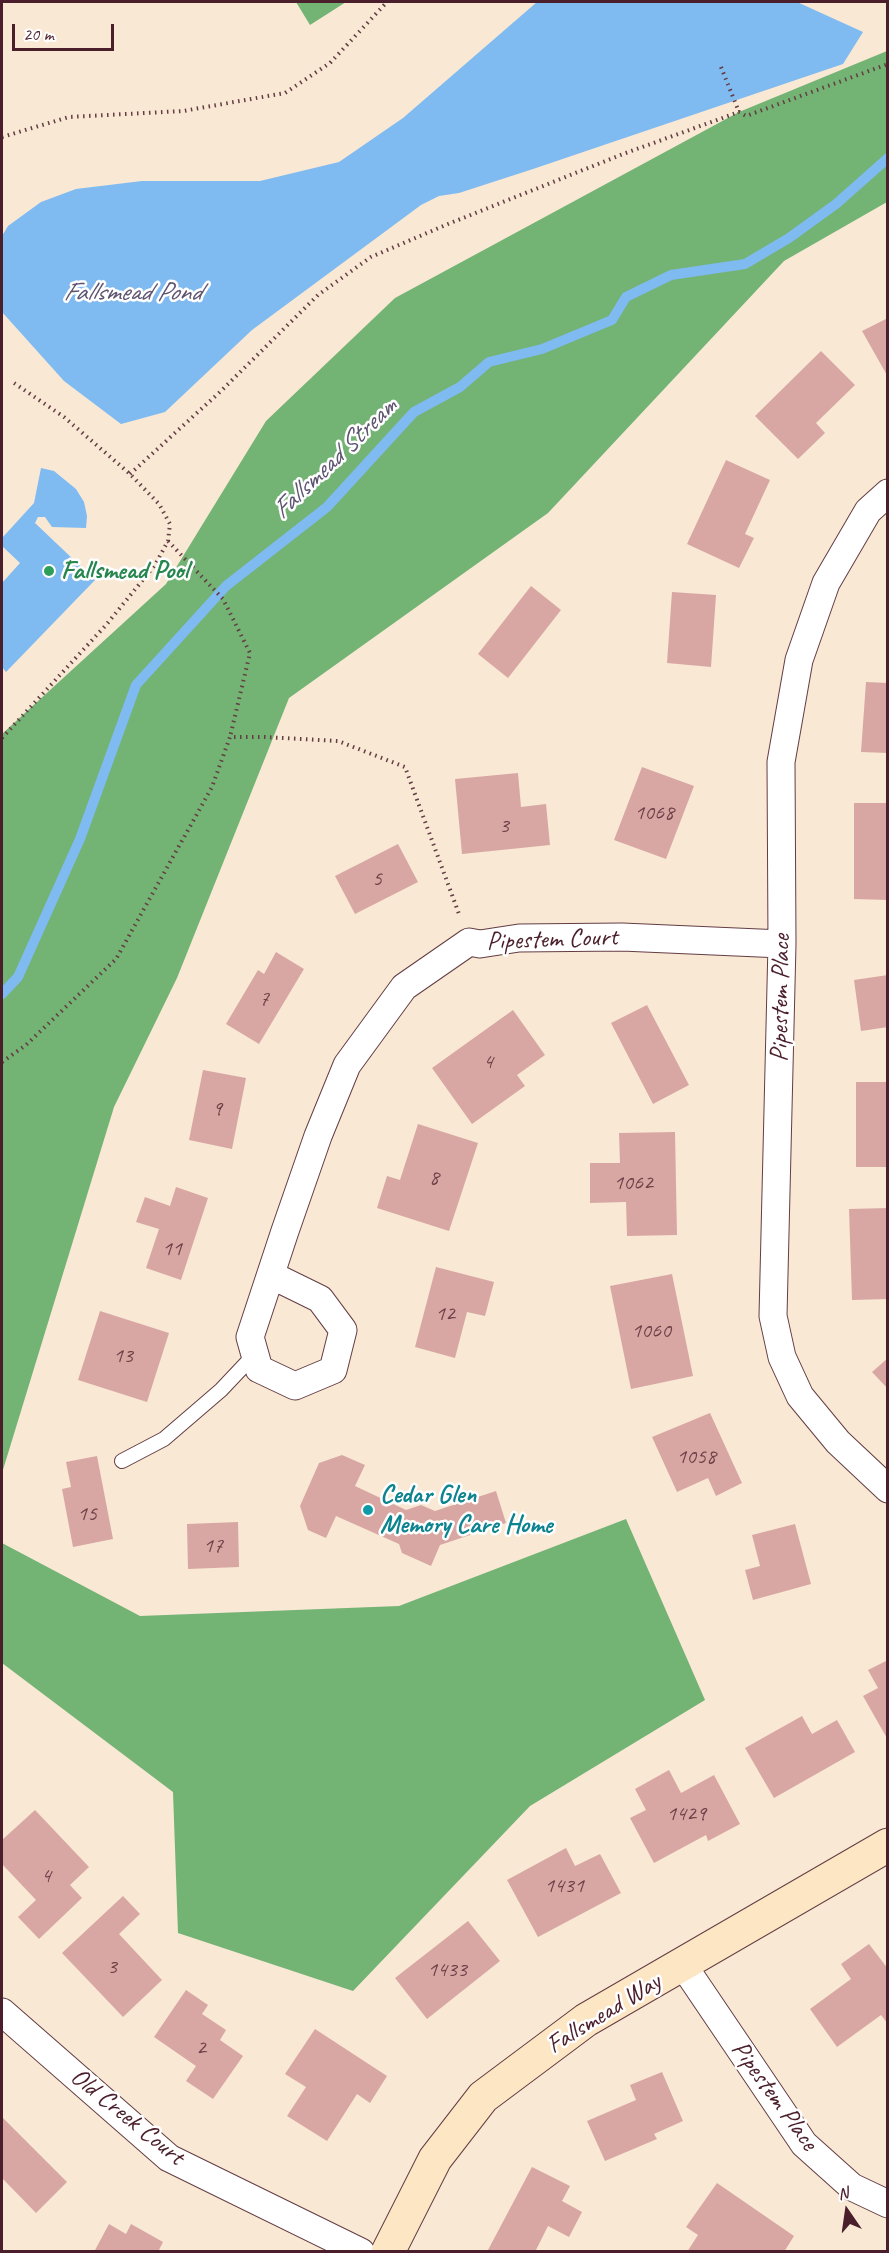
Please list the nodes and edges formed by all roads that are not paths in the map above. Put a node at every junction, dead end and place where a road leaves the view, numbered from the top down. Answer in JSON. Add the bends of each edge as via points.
{"nodes":[{"id":1,"x":888,"y":493,"type":"edge"},
{"id":2,"x":782,"y":944,"type":"junction"},
{"id":3,"x":271,"y":1275,"type":"junction"},
{"id":4,"x":255,"y":1354,"type":"junction"},
{"id":5,"x":122,"y":1461,"type":"dead end"},
{"id":6,"x":888,"y":1489,"type":"edge"},
{"id":7,"x":888,"y":1845,"type":"edge"},
{"id":8,"x":683,"y":1965,"type":"junction"},
{"id":9,"x":2,"y":2012,"type":"edge"},
{"id":10,"x":888,"y":2204,"type":"edge"},
{"id":11,"x":361,"y":2252,"type":"edge"},
{"id":12,"x":388,"y":2252,"type":"edge"}],
"edges":[{"from":1,"to":2,"type":"street","name":"Pipestem Place","via":[[868,512],[826,583],[799,660],[781,762]]},
{"from":2,"to":3,"type":"street","name":"Pipestem Court","via":[[622,937],[469,942],[404,987],[347,1065],[318,1136]]},
{"from":2,"to":6,"type":"street","name":"Pipestem Place","via":[[773,1316],[782,1357],[800,1396],[838,1442]]},
{"from":3,"to":4,"type":"street","name":"Pipestem Court","via":[[250,1337]]},
{"from":3,"to":4,"type":"street","via":[[320,1299],[343,1330],[333,1370],[295,1386],[259,1370]]},
{"from":4,"to":5,"type":"lane","via":[[221,1390],[164,1439]]},
{"from":7,"to":8,"type":"street","name":"Fallsmead Way"},
{"from":8,"to":10,"type":"street","name":"Pipestem Place","via":[[804,2144],[852,2187]]},
{"from":8,"to":12,"type":"street","name":"Fallsmead Way","via":[[586,2020],[483,2097],[435,2159]]},
{"from":9,"to":11,"type":"street","name":"Old Creek Court","via":[[169,2158]]}]}
